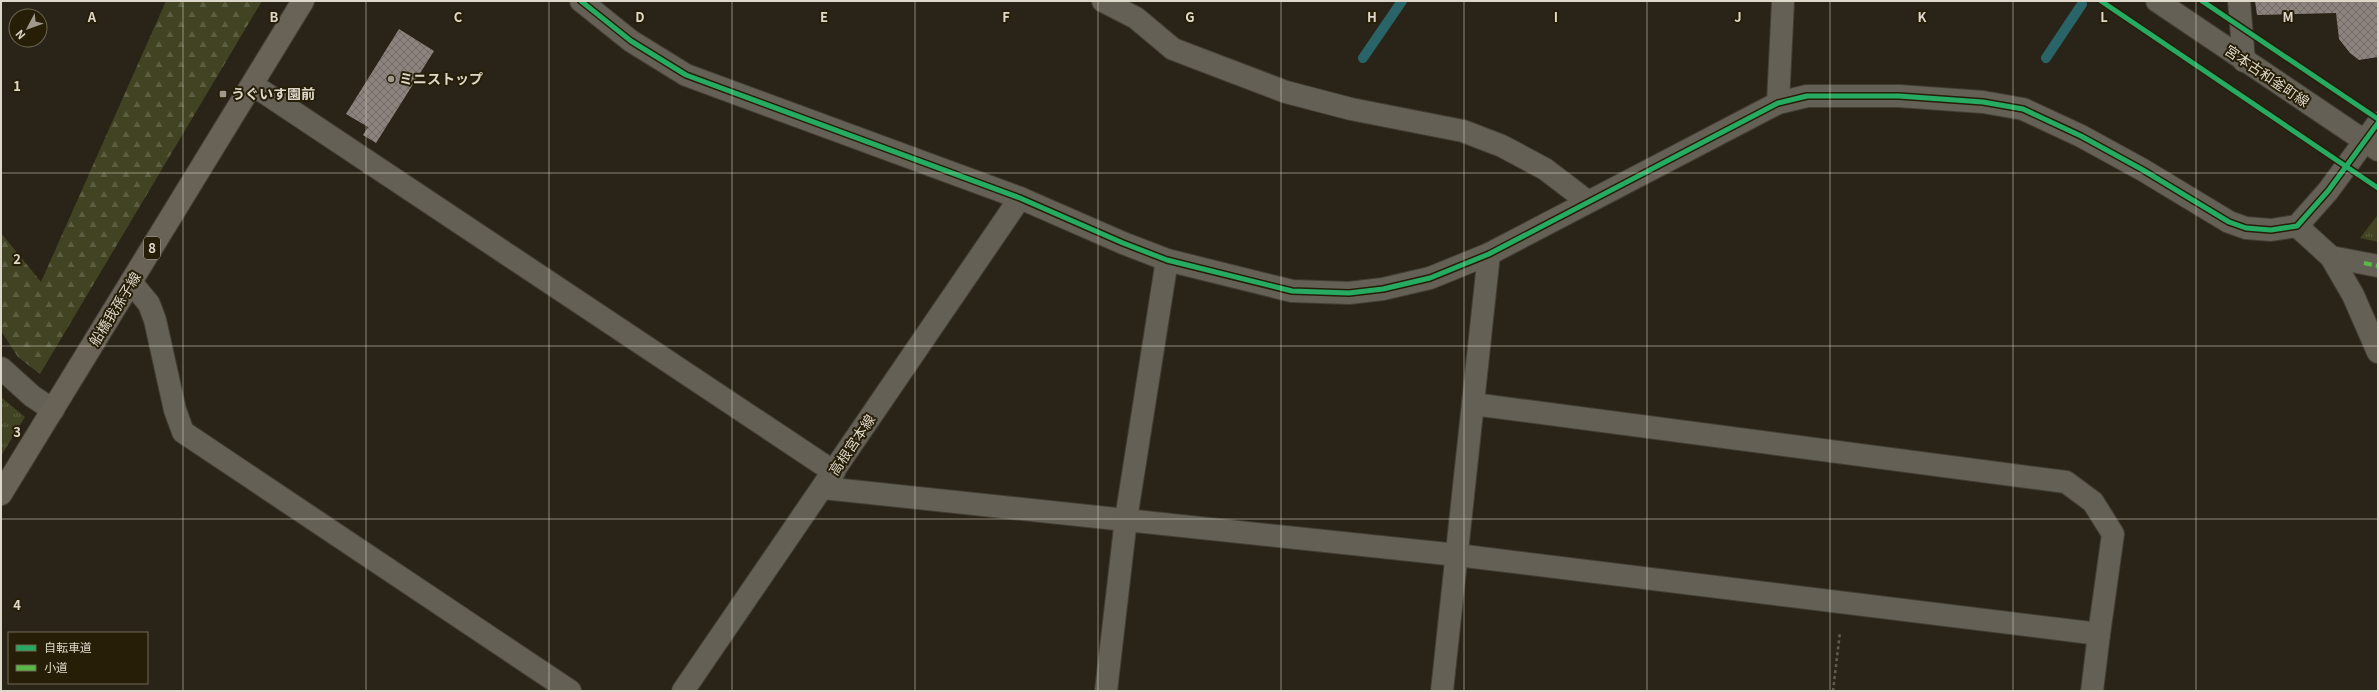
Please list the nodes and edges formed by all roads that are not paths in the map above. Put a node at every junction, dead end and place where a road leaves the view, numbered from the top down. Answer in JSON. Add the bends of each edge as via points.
{"nodes":[{"id":1,"x":304,"y":1,"type":"edge"},
{"id":2,"x":581,"y":1,"type":"edge"},
{"id":3,"x":1103,"y":1,"type":"edge"},
{"id":4,"x":1783,"y":1,"type":"edge"},
{"id":5,"x":2157,"y":1,"type":"edge"},
{"id":6,"x":2239,"y":1,"type":"edge"},
{"id":7,"x":2244,"y":61,"type":"junction"},
{"id":8,"x":253,"y":84,"type":"junction"},
{"id":9,"x":1778,"y":103,"type":"junction"},
{"id":10,"x":2378,"y":122,"type":"edge"},
{"id":11,"x":2371,"y":145,"type":"edge"},
{"id":12,"x":1020,"y":198,"type":"junction"},
{"id":13,"x":1587,"y":201,"type":"junction"},
{"id":14,"x":2297,"y":226,"type":"junction"},
{"id":15,"x":1489,"y":254,"type":"junction"},
{"id":16,"x":2331,"y":257,"type":"junction"},
{"id":17,"x":1167,"y":260,"type":"junction"},
{"id":18,"x":2371,"y":265,"type":"edge"},
{"id":19,"x":132,"y":282,"type":"junction"},
{"id":20,"x":2378,"y":352,"type":"edge"},
{"id":21,"x":1,"y":368,"type":"edge"},
{"id":22,"x":1474,"y":404,"type":"junction"},
{"id":23,"x":52,"y":410,"type":"junction"},
{"id":24,"x":828,"y":480,"type":"junction"},
{"id":25,"x":1,"y":494,"type":"edge"},
{"id":26,"x":1126,"y":519,"type":"junction"},
{"id":27,"x":1457,"y":555,"type":"junction"},
{"id":28,"x":2099,"y":634,"type":"junction"},
{"id":29,"x":570,"y":691,"type":"edge"},
{"id":30,"x":683,"y":691,"type":"edge"},
{"id":31,"x":1106,"y":691,"type":"edge"},
{"id":32,"x":1442,"y":691,"type":"edge"},
{"id":33,"x":2092,"y":691,"type":"edge"}],
"edges":[{"from":1,"to":8,"type":"main road","name":"船橋我孫子線","number":"8"},
{"from":2,"to":12,"type":"street","via":[[631,41],[686,75]]},
{"from":3,"to":13,"type":"street","via":[[1136,18],[1174,49],[1286,92],[1351,109],[1463,131],[1502,146],[1545,169]]},
{"from":4,"to":9,"type":"street"},
{"from":5,"to":7,"type":"street","name":"宮本古和釜町線"},
{"from":6,"to":7,"type":"street"},
{"from":7,"to":11,"type":"street","name":"宮本古和釜町線"},
{"from":8,"to":19,"type":"main road","name":"船橋我孫子線","number":"8"},
{"from":8,"to":24,"type":"street"},
{"from":9,"to":13,"type":"street"},
{"from":9,"to":14,"type":"street","via":[[1807,96],[1899,96],[1983,102],[2023,109],[2144,170],[2229,222],[2246,228],[2271,230]]},
{"from":10,"to":11,"type":"street"},
{"from":11,"to":14,"type":"street"},
{"from":12,"to":17,"type":"street"},
{"from":12,"to":24,"type":"street","name":"高根宮本線"},
{"from":13,"to":15,"type":"street"},
{"from":14,"to":16,"type":"street"},
{"from":15,"to":17,"type":"street","via":[[1430,278],[1382,289],[1349,293],[1292,291]]},
{"from":15,"to":22,"type":"street"},
{"from":16,"to":18,"type":"street"},
{"from":16,"to":20,"type":"street","via":[[2353,295]]},
{"from":17,"to":26,"type":"street"},
{"from":19,"to":23,"type":"main road","name":"船橋我孫子線","number":"8"},
{"from":19,"to":29,"type":"street","via":[[149,304],[182,432]]},
{"from":21,"to":23,"type":"street"},
{"from":22,"to":27,"type":"street"},
{"from":22,"to":28,"type":"street","via":[[2066,482],[2093,502],[2113,534]]},
{"from":23,"to":25,"type":"main road","name":"船橋我孫子線","number":"8"},
{"from":24,"to":26,"type":"street"},
{"from":24,"to":30,"type":"street","name":"高根宮本線"},
{"from":26,"to":27,"type":"street"},
{"from":26,"to":31,"type":"street"},
{"from":27,"to":28,"type":"street"},
{"from":27,"to":32,"type":"street"},
{"from":28,"to":33,"type":"street"}]}
